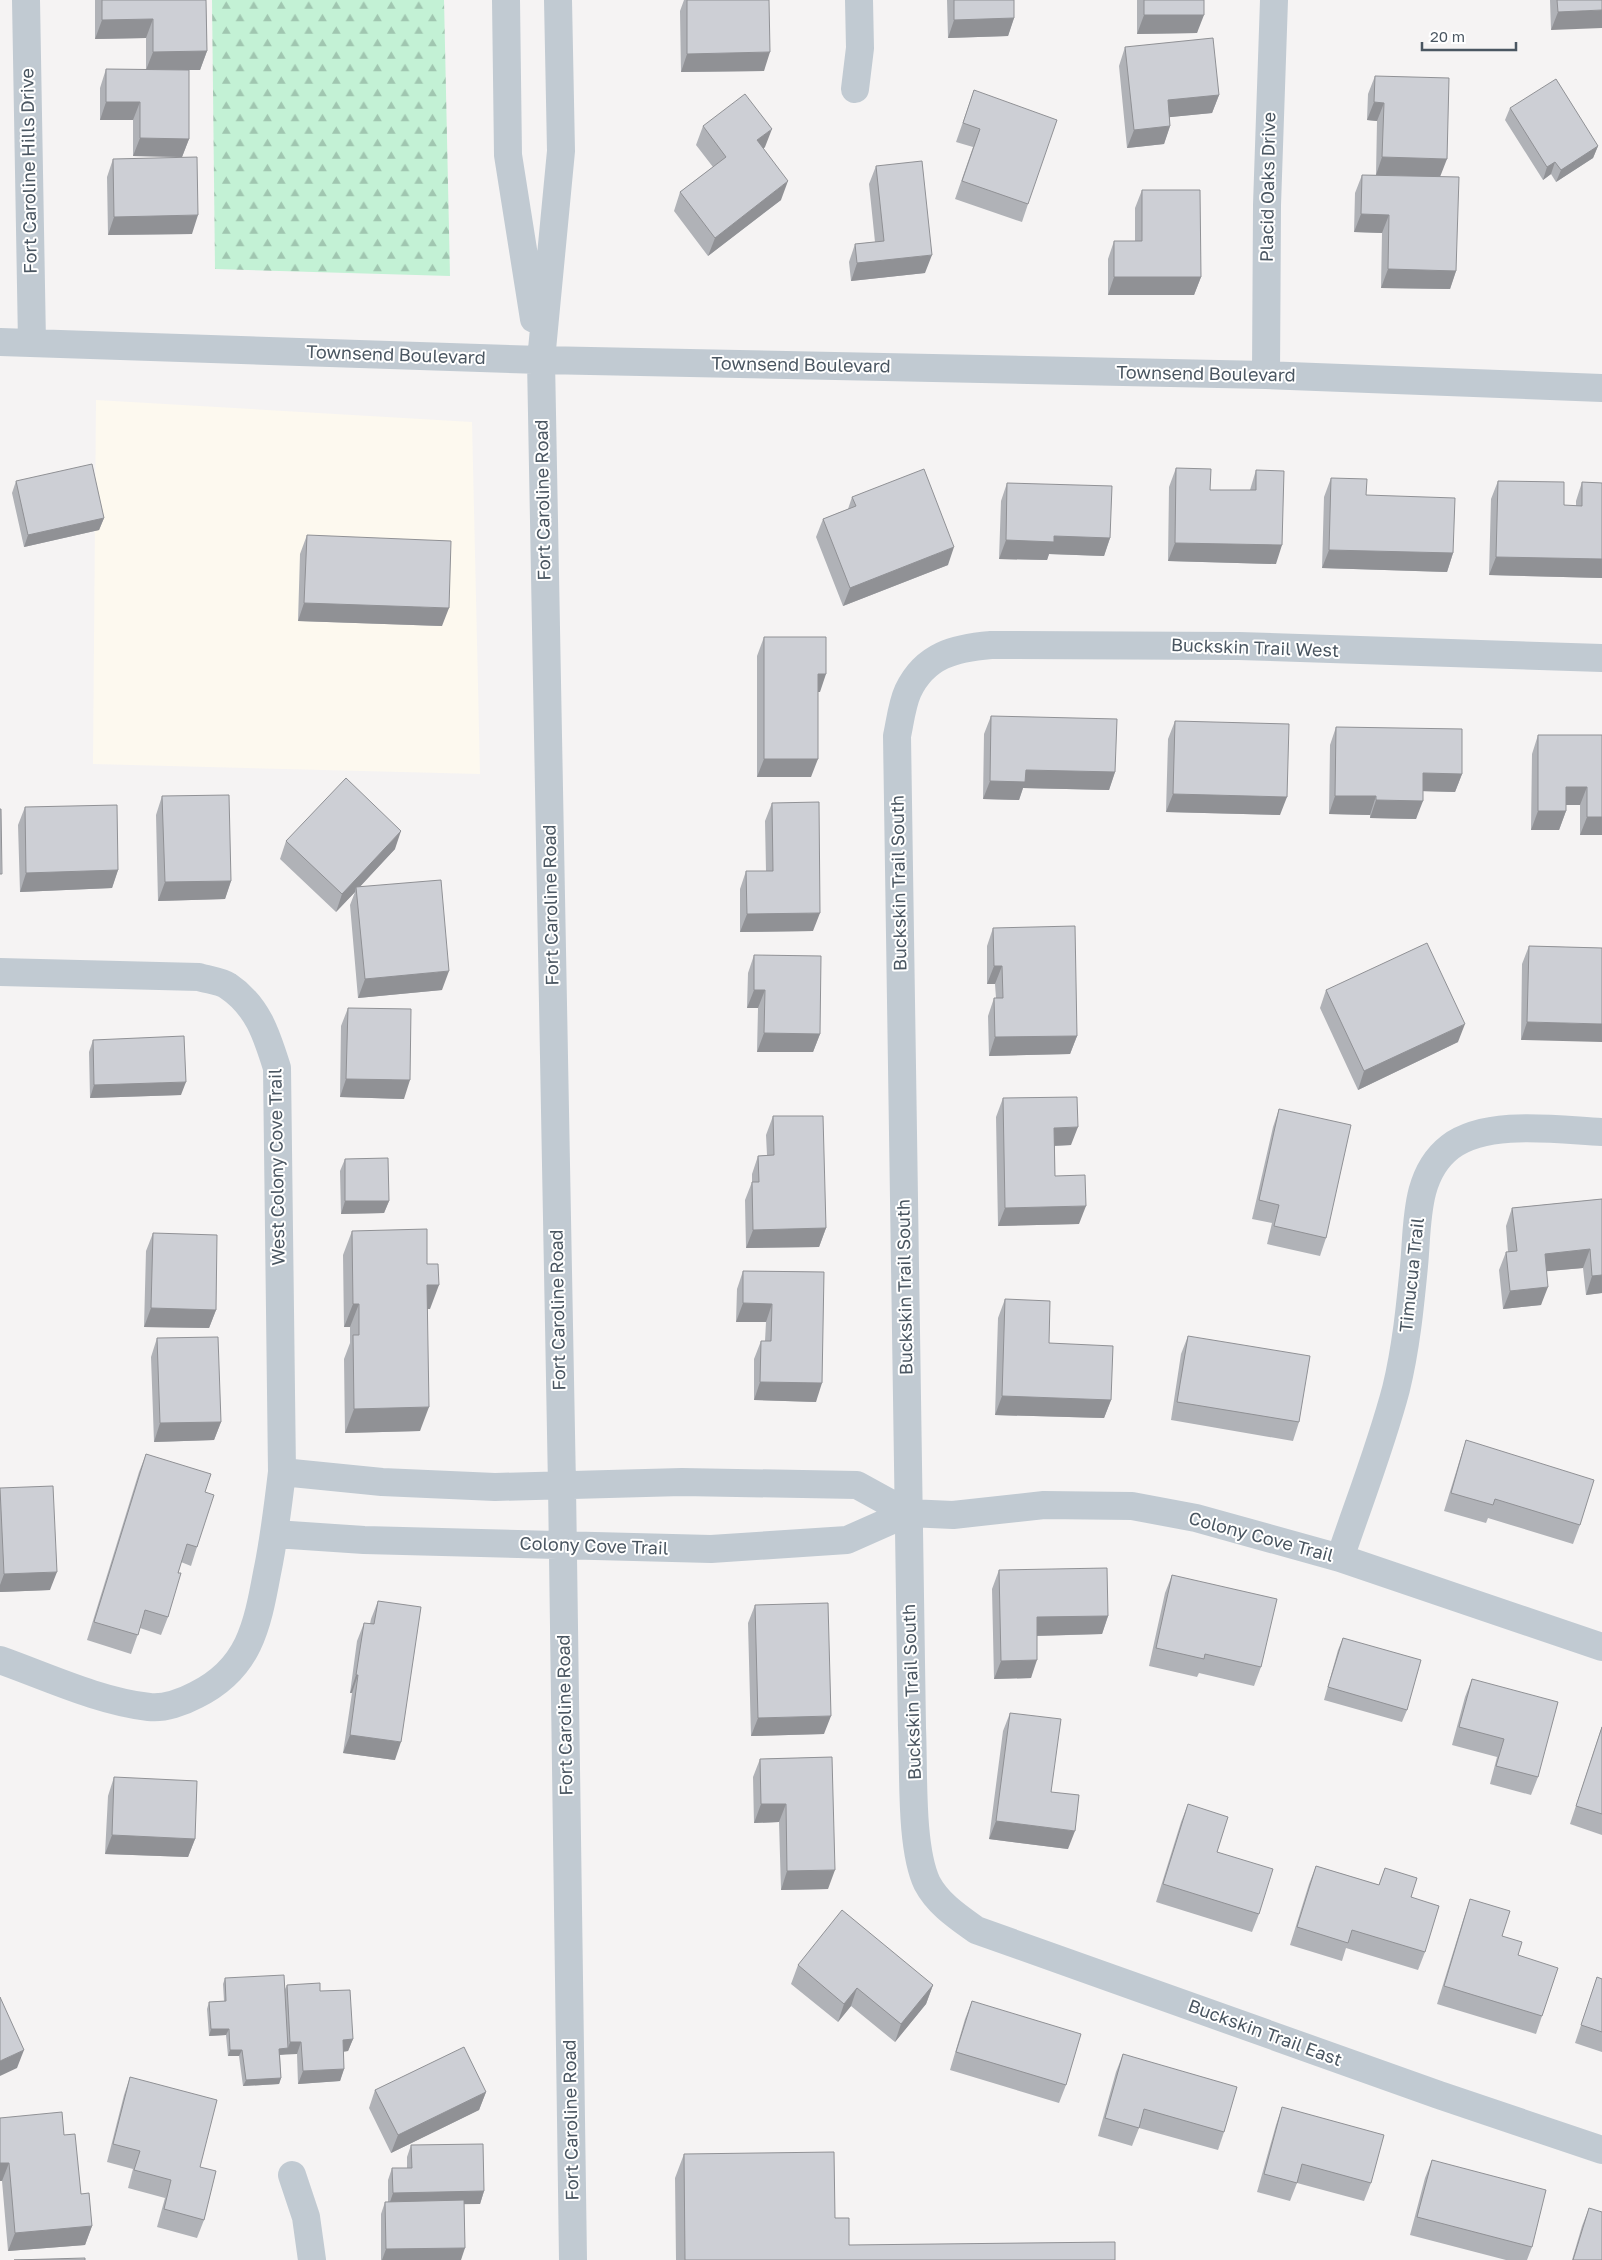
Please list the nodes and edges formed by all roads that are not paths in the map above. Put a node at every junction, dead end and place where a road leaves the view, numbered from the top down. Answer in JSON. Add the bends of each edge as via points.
{"nodes":[{"id":1,"x":26,"y":0,"type":"edge"},
{"id":2,"x":506,"y":0,"type":"edge"},
{"id":3,"x":558,"y":0,"type":"edge"},
{"id":4,"x":859,"y":0,"type":"edge"},
{"id":5,"x":1274,"y":0,"type":"edge"},
{"id":6,"x":855,"y":89,"type":"dead end"},
{"id":7,"x":0,"y":342,"type":"edge"},
{"id":8,"x":32,"y":343,"type":"junction"},
{"id":9,"x":541,"y":360,"type":"junction"},
{"id":10,"x":1266,"y":375,"type":"junction"},
{"id":11,"x":1602,"y":388,"type":"edge"},
{"id":12,"x":1602,"y":658,"type":"edge"},
{"id":13,"x":918,"y":677,"type":"joint"},
{"id":14,"x":0,"y":972,"type":"edge"},
{"id":15,"x":1602,"y":1132,"type":"edge"},
{"id":16,"x":282,"y":1472,"type":"junction"},
{"id":17,"x":562,"y":1486,"type":"junction"},
{"id":18,"x":908,"y":1514,"type":"junction"},
{"id":19,"x":275,"y":1534,"type":"junction"},
{"id":20,"x":562,"y":1546,"type":"junction"},
{"id":21,"x":1340,"y":1558,"type":"junction"},
{"id":22,"x":1602,"y":1647,"type":"edge"},
{"id":23,"x":0,"y":1660,"type":"edge"},
{"id":24,"x":937,"y":1897,"type":"joint"},
{"id":25,"x":1602,"y":2150,"type":"edge"},
{"id":26,"x":292,"y":2175,"type":"dead end"},
{"id":27,"x":312,"y":2260,"type":"edge"},
{"id":28,"x":573,"y":2260,"type":"edge"}],
"edges":[{"from":1,"to":8,"type":"street","name":"Fort Caroline Hills Drive"},
{"from":2,"to":9,"type":"street","name":"Fort Caroline Road","via":[[508,155]]},
{"from":3,"to":9,"type":"street","name":"Fort Caroline Road","via":[[560,150]]},
{"from":4,"to":6,"type":"street","via":[[860,48]]},
{"from":5,"to":10,"type":"street","name":"Placid Oaks Drive","via":[[1267,205]]},
{"from":7,"to":8,"type":"street","name":"Townsend Boulevard"},
{"from":8,"to":9,"type":"street","name":"Townsend Boulevard"},
{"from":9,"to":10,"type":"street","name":"Townsend Boulevard"},
{"from":9,"to":17,"type":"street","name":"Fort Caroline Road"},
{"from":10,"to":11,"type":"street","name":"Townsend Boulevard"},
{"from":12,"to":13,"type":"street","name":"Buckskin Trail West","via":[[1240,646],[991,645],[945,653]]},
{"from":13,"to":18,"type":"street","name":"Buckskin Trail South","via":[[908,692],[897,736]]},
{"from":14,"to":16,"type":"street","name":"West Colony Cove Trail","via":[[199,977],[227,986],[251,1006],[266,1030],[277,1068]]},
{"from":15,"to":21,"type":"street","name":"Timucua Trail","via":[[1514,1128],[1476,1134],[1450,1147],[1431,1168],[1421,1191],[1409,1323],[1395,1390]]},
{"from":16,"to":17,"type":"street","name":"Colony Cove Trail","via":[[382,1482]]},
{"from":16,"to":19,"type":"street","name":"West Colony Cove Trail"},
{"from":17,"to":18,"type":"street","name":"Colony Cove Trail","via":[[682,1482],[857,1485]]},
{"from":17,"to":20,"type":"street","name":"Fort Caroline Road"},
{"from":18,"to":20,"type":"street","name":"Colony Cove Trail","via":[[847,1540],[711,1549]]},
{"from":18,"to":21,"type":"street","name":"Colony Cove Trail","via":[[953,1515],[1044,1505],[1132,1506],[1196,1518]]},
{"from":18,"to":24,"type":"street","name":"Buckskin Trail South","via":[[917,1853]]},
{"from":19,"to":20,"type":"street","name":"Colony Cove Trail"},
{"from":19,"to":23,"type":"street","name":"West Colony Cove Trail","via":[[257,1624],[239,1660],[214,1686],[181,1703],[151,1708],[110,1699]]},
{"from":20,"to":28,"type":"street","name":"Fort Caroline Road"},
{"from":21,"to":22,"type":"street","name":"Colony Cove Trail"},
{"from":24,"to":25,"type":"street","name":"Buckskin Trail East","via":[[976,1930]]},
{"from":26,"to":27,"type":"street","via":[[306,2217]]}]}
